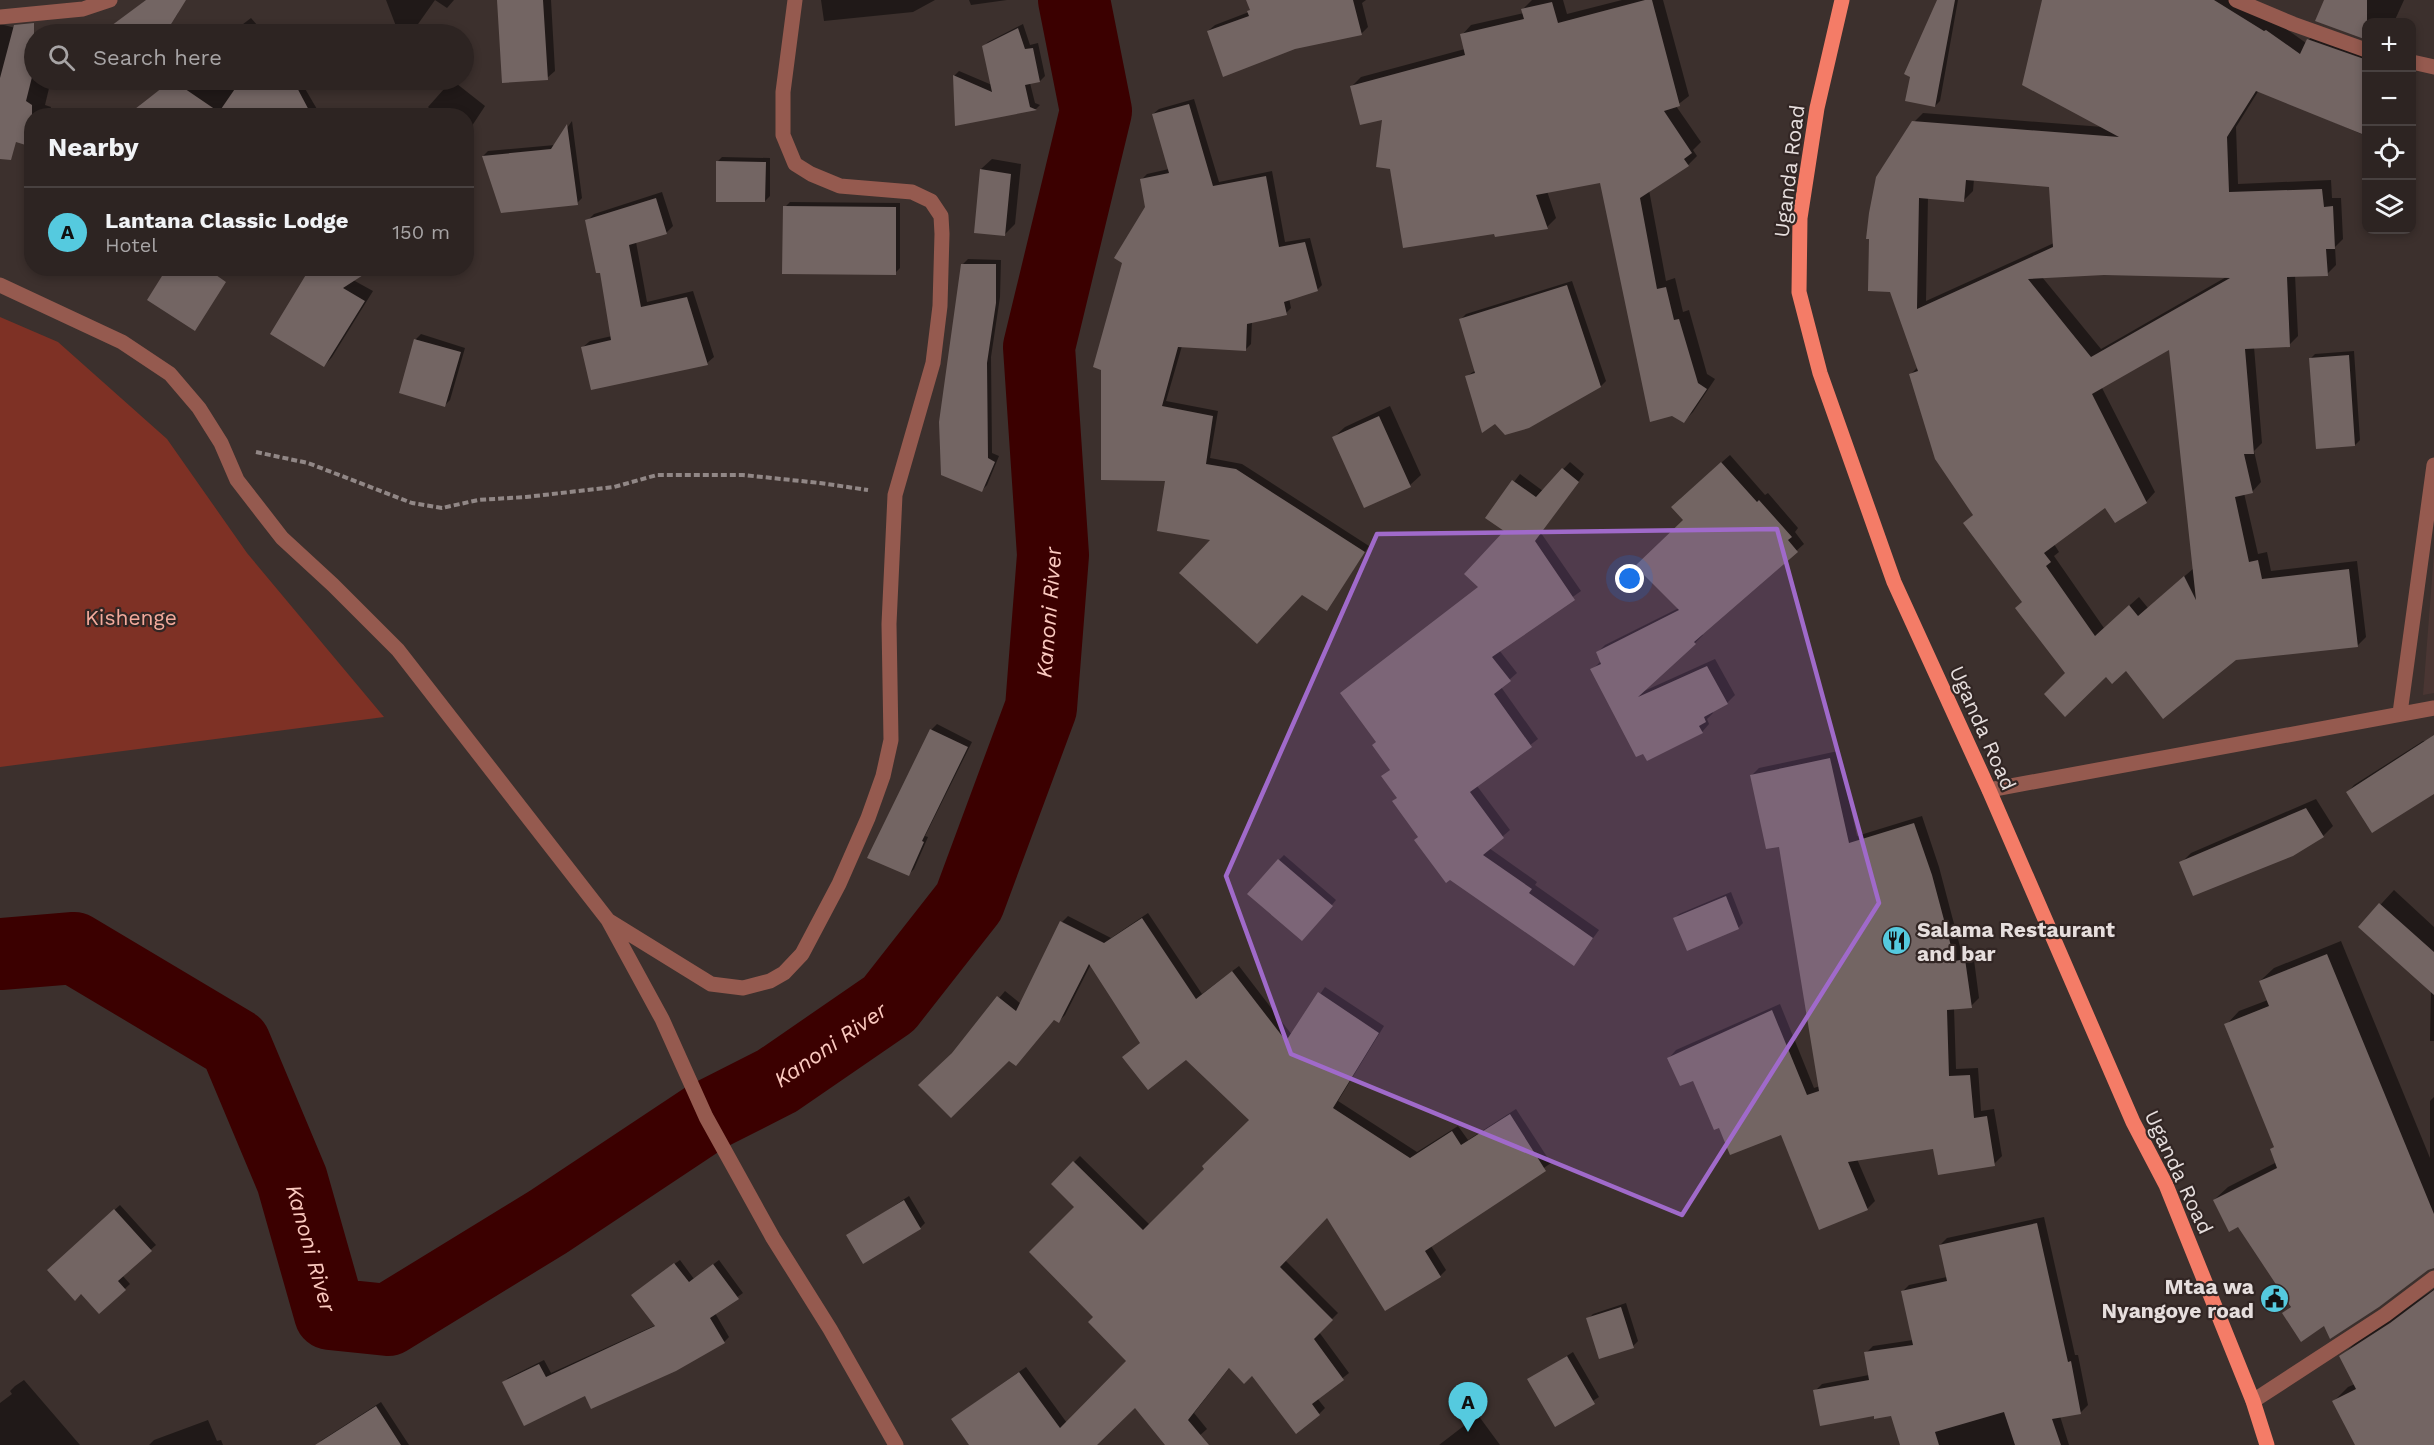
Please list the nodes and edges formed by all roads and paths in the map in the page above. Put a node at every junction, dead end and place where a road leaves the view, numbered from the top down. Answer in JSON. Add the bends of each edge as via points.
{"nodes":[{"id":1,"x":110,"y":0,"type":"edge"},
{"id":2,"x":795,"y":0,"type":"edge"},
{"id":3,"x":1842,"y":0,"type":"edge"},
{"id":4,"x":2236,"y":0,"type":"edge"},
{"id":5,"x":0,"y":17,"type":"edge"},
{"id":6,"x":2362,"y":48,"type":"edge"},
{"id":7,"x":2416,"y":63,"type":"edge"},
{"id":8,"x":2434,"y":67,"type":"edge"},
{"id":9,"x":0,"y":285,"type":"edge"},
{"id":10,"x":220,"y":443,"type":"junction"},
{"id":11,"x":2434,"y":465,"type":"edge"},
{"id":12,"x":895,"y":495,"type":"junction"},
{"id":13,"x":2434,"y":708,"type":"edge"},
{"id":14,"x":2400,"y":713,"type":"junction"},
{"id":15,"x":1989,"y":790,"type":"junction"},
{"id":16,"x":608,"y":920,"type":"junction"},
{"id":17,"x":2434,"y":1278,"type":"edge"},
{"id":18,"x":2253,"y":1401,"type":"junction"},
{"id":19,"x":896,"y":1445,"type":"edge"},
{"id":20,"x":2267,"y":1445,"type":"edge"}],
"edges":[{"from":1,"to":5,"type":"street","via":[[83,9]]},
{"from":2,"to":12,"type":"street","via":[[783,92],[783,135],[795,164],[840,186],[912,192],[931,201],[941,216],[940,306],[933,363]]},
{"from":3,"to":15,"type":"main road","name":"Uganda Road","via":[[1817,108],[1800,219],[1799,292],[1820,373],[1894,582]]},
{"from":4,"to":6,"type":"street"},
{"from":7,"to":8,"type":"street"},
{"from":9,"to":10,"type":"street","via":[[122,342],[170,374],[199,408]]},
{"from":10,"to":12,"type":"path","via":[[308,462],[412,503],[442,508],[478,500],[614,487],[657,475],[743,475]]},
{"from":10,"to":16,"type":"street","via":[[237,480],[282,538],[398,650]]},
{"from":11,"to":14,"type":"street"},
{"from":12,"to":16,"type":"street","via":[[889,624],[891,740],[868,818],[802,954],[770,981],[743,988],[711,984]]},
{"from":13,"to":14,"type":"street"},
{"from":14,"to":15,"type":"street"},
{"from":15,"to":18,"type":"main road","name":"Uganda Road","via":[[2133,1122],[2166,1185]]},
{"from":16,"to":19,"type":"street","via":[[662,1019],[712,1127]]},
{"from":17,"to":18,"type":"street","via":[[2385,1315]]},
{"from":18,"to":20,"type":"main road","name":"Uganda Road"}]}
